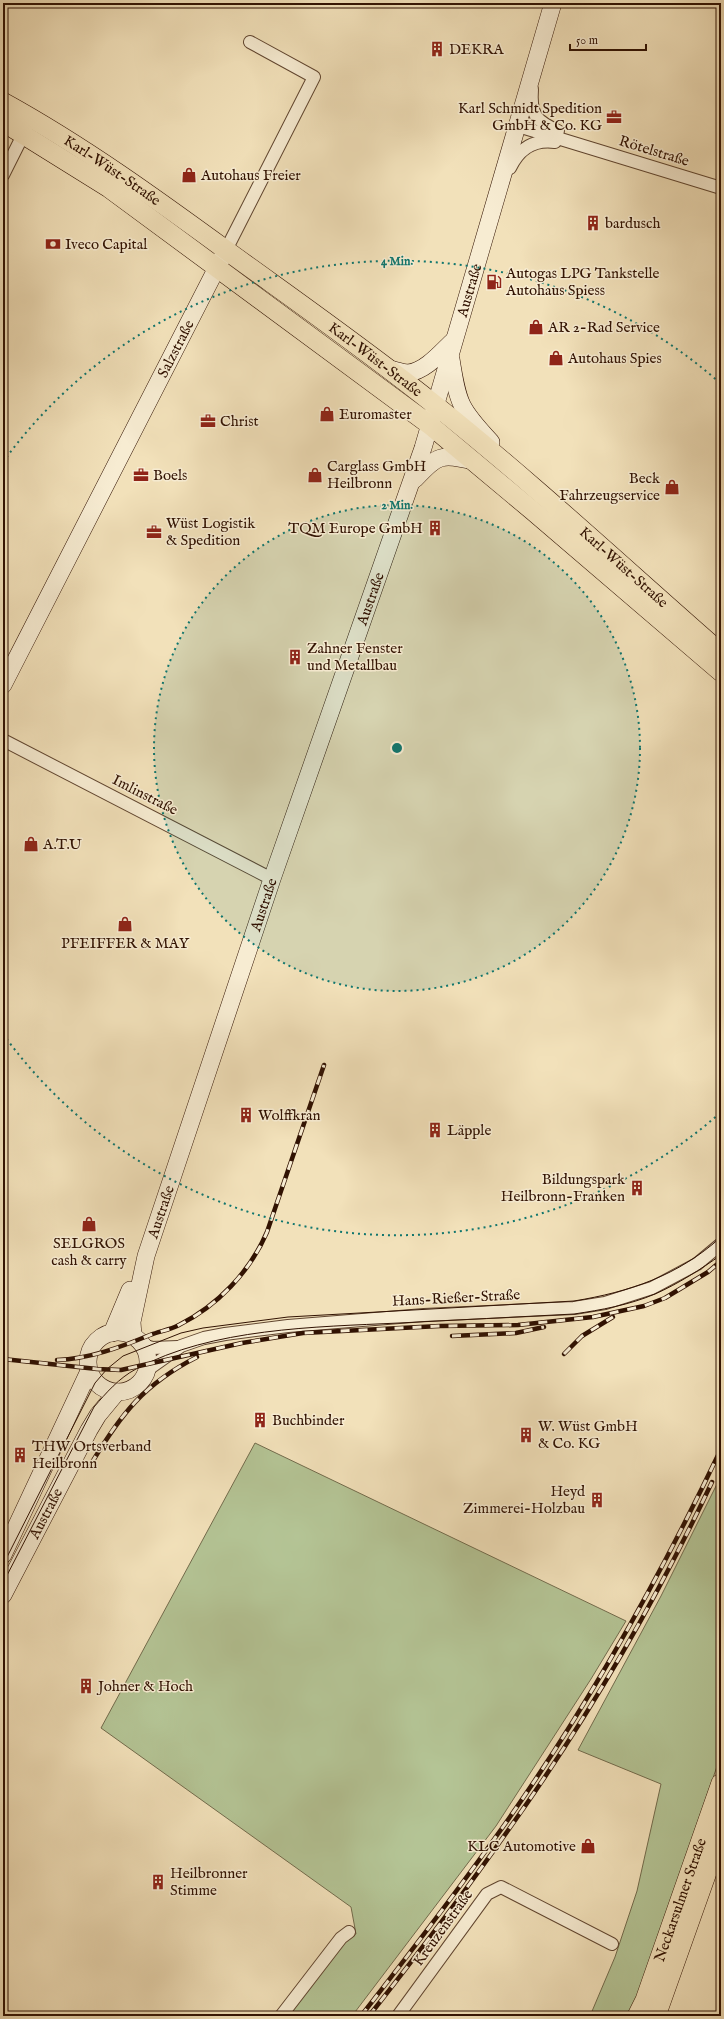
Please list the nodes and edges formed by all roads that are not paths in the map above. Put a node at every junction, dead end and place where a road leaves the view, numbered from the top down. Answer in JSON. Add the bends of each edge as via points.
{"nodes":[{"id":1,"x":553,"y":3,"type":"edge"},
{"id":2,"x":250,"y":42,"type":"dead end"},
{"id":3,"x":533,"y":71,"type":"junction"},
{"id":4,"x":3,"y":102,"type":"edge"},
{"id":5,"x":3,"y":122,"type":"edge"},
{"id":6,"x":28,"y":126,"type":"junction"},
{"id":7,"x":518,"y":126,"type":"junction"},
{"id":8,"x":585,"y":146,"type":"junction"},
{"id":9,"x":3,"y":174,"type":"edge"},
{"id":10,"x":718,"y":189,"type":"edge"},
{"id":11,"x":498,"y":196,"type":"junction"},
{"id":12,"x":226,"y":250,"type":"junction"},
{"id":13,"x":217,"y":267,"type":"junction"},
{"id":14,"x":453,"y":347,"type":"junction"},
{"id":15,"x":389,"y":369,"type":"junction"},
{"id":16,"x":436,"y":406,"type":"junction"},
{"id":17,"x":430,"y":425,"type":"junction"},
{"id":18,"x":474,"y":461,"type":"junction"},
{"id":19,"x":411,"y":484,"type":"junction"},
{"id":20,"x":539,"y":493,"type":"junction"},
{"id":21,"x":721,"y":653,"type":"edge"},
{"id":22,"x":721,"y":672,"type":"edge"},
{"id":23,"x":3,"y":685,"type":"edge"},
{"id":24,"x":3,"y":740,"type":"edge"},
{"id":25,"x":272,"y":879,"type":"junction"},
{"id":26,"x":721,"y":1244,"type":"edge"},
{"id":27,"x":146,"y":1256,"type":"junction"},
{"id":28,"x":112,"y":1333,"type":"junction"},
{"id":29,"x":138,"y":1341,"type":"junction"},
{"id":30,"x":179,"y":1347,"type":"junction"},
{"id":31,"x":147,"y":1370,"type":"junction"},
{"id":32,"x":89,"y":1371,"type":"junction"},
{"id":33,"x":117,"y":1392,"type":"junction"},
{"id":34,"x":3,"y":1555,"type":"edge"},
{"id":35,"x":3,"y":1596,"type":"edge"},
{"id":36,"x":721,"y":1783,"type":"edge"},
{"id":37,"x":721,"y":1833,"type":"edge"},
{"id":38,"x":349,"y":1932,"type":"dead end"},
{"id":39,"x":612,"y":1944,"type":"dead end"},
{"id":40,"x":281,"y":2016,"type":"edge"},
{"id":41,"x":398,"y":2016,"type":"edge"},
{"id":42,"x":637,"y":2016,"type":"edge"},
{"id":43,"x":656,"y":2016,"type":"edge"}],
"edges":[{"from":1,"to":3,"type":"main road","name":"Austraße"},
{"from":2,"to":12,"type":"street","name":"Salzstraße","via":[[314,77]]},
{"from":3,"to":7,"type":"main road","name":"Austraße"},
{"from":3,"to":8,"type":"street","name":"Rötelstraße","via":[[531,102],[538,120]]},
{"from":4,"to":6,"type":"main road","name":"Karl-Wüst-Straße"},
{"from":5,"to":6,"type":"main road","name":"Karl-Wüst-Straße"},
{"from":6,"to":9,"type":"street"},
{"from":6,"to":12,"type":"main road","name":"Karl-Wüst-Straße","via":[[57,132],[115,170]]},
{"from":6,"to":13,"type":"main road","name":"Karl-Wüst-Straße"},
{"from":7,"to":8,"type":"street","name":"Rötelstraße"},
{"from":7,"to":11,"type":"main road","name":"Austraße"},
{"from":8,"to":10,"type":"street","name":"Rötelstraße"},
{"from":8,"to":11,"type":"street","name":"Rötelstraße","via":[[537,141],[514,159]]},
{"from":11,"to":14,"type":"main road","name":"Austraße"},
{"from":12,"to":13,"type":"main road","name":"Salzstraße"},
{"from":12,"to":15,"type":"main road","name":"Karl-Wüst-Straße"},
{"from":13,"to":17,"type":"main road","name":"Karl-Wüst-Straße"},
{"from":13,"to":23,"type":"main road","name":"Salzstraße"},
{"from":14,"to":15,"type":"main road","via":[[415,371],[407,373]]},
{"from":14,"to":16,"type":"main road","name":"Austraße"},
{"from":14,"to":20,"type":"main road","via":[[456,393],[468,417]]},
{"from":15,"to":16,"type":"main road","name":"Karl-Wüst-Straße"},
{"from":16,"to":17,"type":"main road","name":"Austraße"},
{"from":16,"to":20,"type":"main road","name":"Karl-Wüst-Straße"},
{"from":17,"to":18,"type":"main road","name":"Karl-Wüst-Straße"},
{"from":17,"to":19,"type":"main road","name":"Austraße"},
{"from":18,"to":19,"type":"main road","via":[[448,456],[434,460]]},
{"from":18,"to":22,"type":"main road","name":"Karl-Wüst-Straße"},
{"from":19,"to":25,"type":"main road","name":"Austraße"},
{"from":20,"to":21,"type":"main road","name":"Karl-Wüst-Straße"},
{"from":24,"to":25,"type":"street","name":"Imlinstraße"},
{"from":25,"to":27,"type":"main road","name":"Austraße"},
{"from":26,"to":30,"type":"street","name":"Hans-Rießer-Straße","via":[[697,1264],[652,1288],[605,1303],[574,1308],[424,1315],[288,1326],[204,1338]]},
{"from":27,"to":28,"type":"main road","name":"Austraße"},
{"from":27,"to":29,"type":"main road","name":"Austraße","via":[[132,1322]]},
{"from":28,"to":29,"type":"main road","via":[[126,1333]]},
{"from":28,"to":32,"type":"main road","name":"Austraße","via":[[101,1337],[93,1346],[89,1355]]},
{"from":29,"to":30,"type":"street","name":"Hans-Rießer-Straße","via":[[152,1348]]},
{"from":29,"to":31,"type":"main road","name":"Austraße","via":[[147,1355]]},
{"from":30,"to":31,"type":"street","name":"Hans-Rießer-Straße","via":[[176,1352],[165,1356]]},
{"from":31,"to":33,"type":"main road","via":[[137,1386],[124,1392]]},
{"from":32,"to":33,"type":"main road","via":[[95,1383],[108,1391]]},
{"from":32,"to":34,"type":"main road","name":"Austraße"},
{"from":33,"to":35,"type":"main road","name":"Austraße","via":[[89,1430]]},
{"from":36,"to":42,"type":"main road","name":"Neckarsulmer Straße"},
{"from":37,"to":43,"type":"main road","name":"Neckarsulmer Straße"},
{"from":38,"to":40,"type":"street","via":[[341,1938]]},
{"from":39,"to":41,"type":"street","name":"Kreuzenstraße","via":[[501,1887],[487,1894]]}]}
